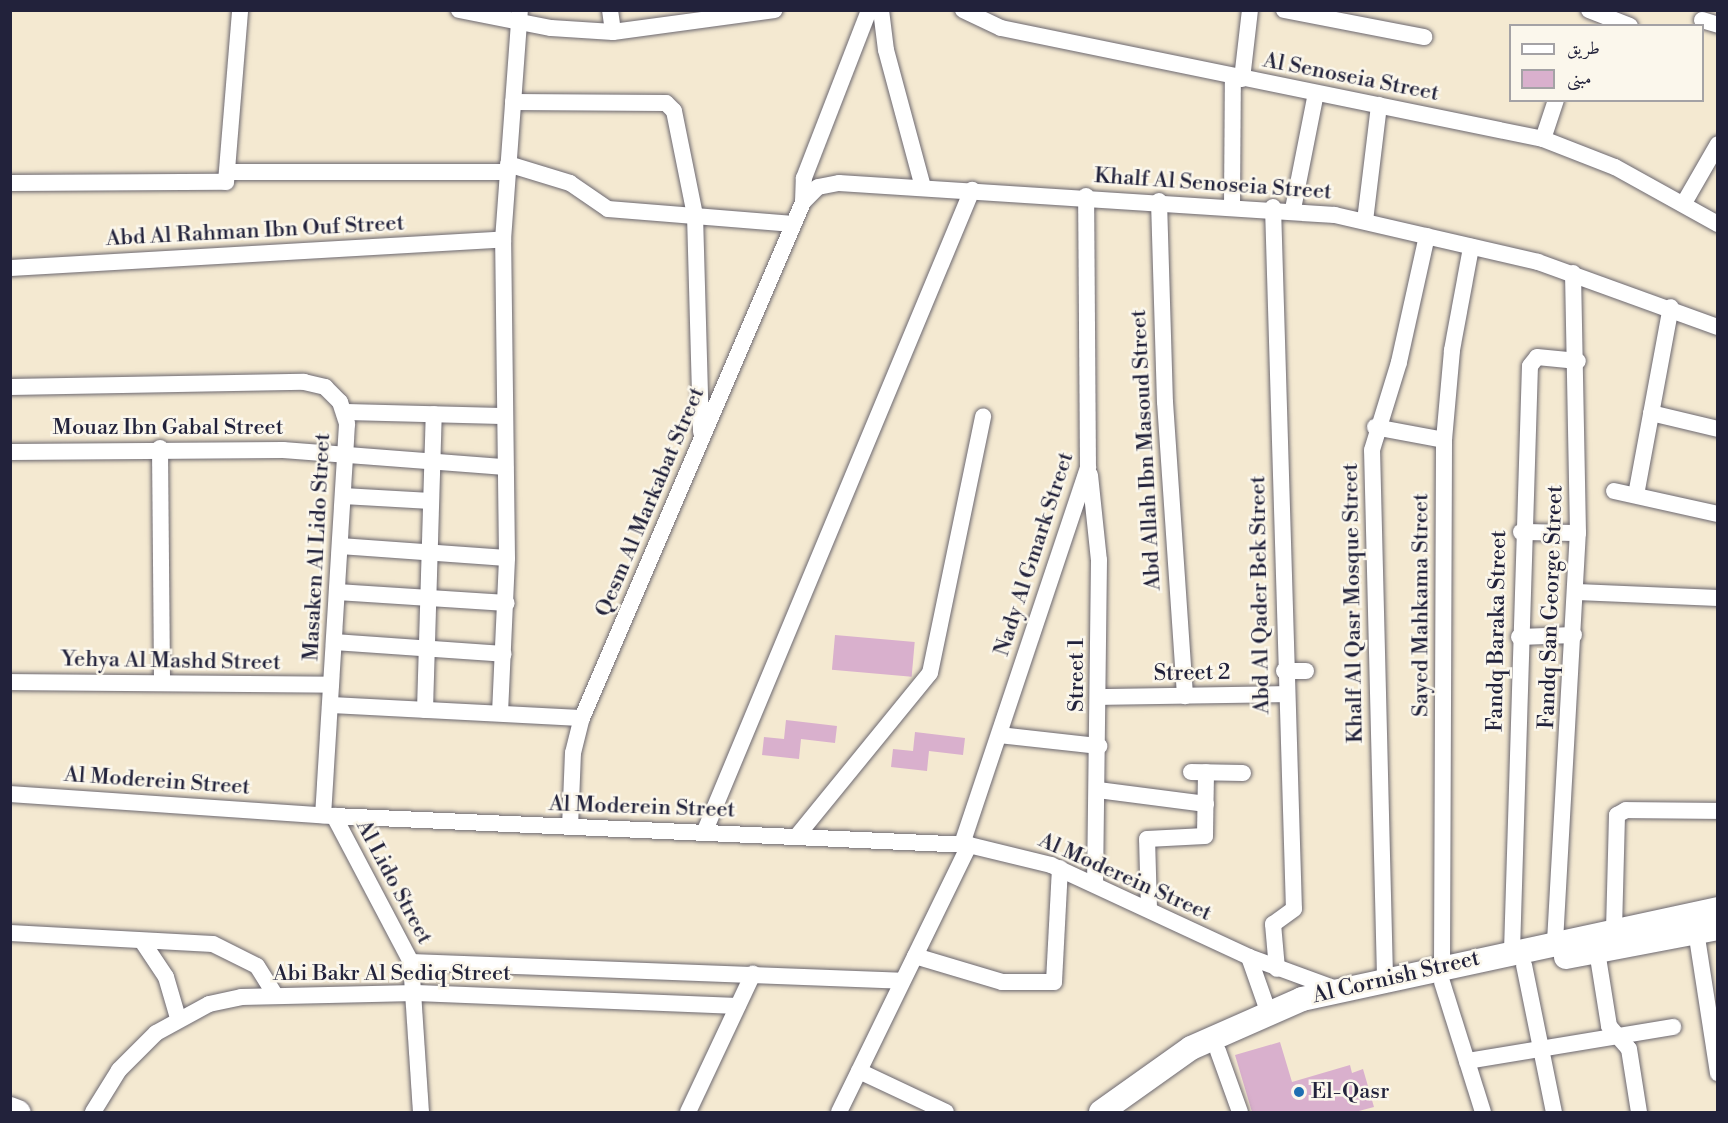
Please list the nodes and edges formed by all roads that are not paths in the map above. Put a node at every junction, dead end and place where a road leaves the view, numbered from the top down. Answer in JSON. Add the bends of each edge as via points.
{"nodes":[{"id":1,"x":240,"y":10,"type":"edge"},
{"id":2,"x":459,"y":10,"type":"edge"},
{"id":3,"x":610,"y":10,"type":"edge"},
{"id":4,"x":775,"y":10,"type":"edge"},
{"id":5,"x":869,"y":10,"type":"edge"},
{"id":6,"x":881,"y":10,"type":"edge"},
{"id":7,"x":963,"y":10,"type":"edge"},
{"id":8,"x":1250,"y":10,"type":"edge"},
{"id":9,"x":1284,"y":10,"type":"edge"},
{"id":10,"x":1589,"y":10,"type":"edge"},
{"id":11,"x":519,"y":17,"type":"edge"},
{"id":12,"x":1625,"y":24,"type":"edge"},
{"id":13,"x":613,"y":32,"type":"junction"},
{"id":14,"x":1424,"y":37,"type":"dead end"},
{"id":15,"x":1238,"y":78,"type":"junction"},
{"id":16,"x":1316,"y":93,"type":"junction"},
{"id":17,"x":513,"y":102,"type":"junction"},
{"id":18,"x":1555,"y":102,"type":"edge"},
{"id":19,"x":1379,"y":105,"type":"junction"},
{"id":20,"x":1543,"y":139,"type":"junction"},
{"id":21,"x":1716,"y":149,"type":"edge"},
{"id":22,"x":508,"y":168,"type":"junction"},
{"id":23,"x":230,"y":172,"type":"junction"},
{"id":24,"x":10,"y":183,"type":"edge"},
{"id":25,"x":923,"y":187,"type":"junction"},
{"id":26,"x":972,"y":190,"type":"junction"},
{"id":27,"x":1086,"y":196,"type":"junction"},
{"id":28,"x":1159,"y":201,"type":"junction"},
{"id":29,"x":803,"y":202,"type":"junction"},
{"id":30,"x":1684,"y":203,"type":"junction"},
{"id":31,"x":1232,"y":205,"type":"junction"},
{"id":32,"x":1273,"y":207,"type":"junction"},
{"id":33,"x":1293,"y":209,"type":"junction"},
{"id":34,"x":695,"y":214,"type":"junction"},
{"id":35,"x":1365,"y":221,"type":"junction"},
{"id":36,"x":793,"y":224,"type":"junction"},
{"id":37,"x":1718,"y":224,"type":"edge"},
{"id":38,"x":1427,"y":236,"type":"junction"},
{"id":39,"x":503,"y":240,"type":"junction"},
{"id":40,"x":1471,"y":247,"type":"junction"},
{"id":41,"x":10,"y":268,"type":"edge"},
{"id":42,"x":1573,"y":273,"type":"junction"},
{"id":43,"x":1671,"y":308,"type":"junction"},
{"id":44,"x":1718,"y":327,"type":"edge"},
{"id":45,"x":1578,"y":361,"type":"junction"},
{"id":46,"x":10,"y":387,"type":"edge"},
{"id":47,"x":345,"y":412,"type":"junction"},
{"id":48,"x":1651,"y":413,"type":"junction"},
{"id":49,"x":434,"y":414,"type":"junction"},
{"id":50,"x":503,"y":416,"type":"junction"},
{"id":51,"x":983,"y":416,"type":"dead end"},
{"id":52,"x":1375,"y":427,"type":"junction"},
{"id":53,"x":1718,"y":429,"type":"edge"},
{"id":54,"x":701,"y":439,"type":"junction"},
{"id":55,"x":1444,"y":440,"type":"junction"},
{"id":56,"x":160,"y":448,"type":"junction"},
{"id":57,"x":10,"y":452,"type":"edge"},
{"id":58,"x":345,"y":453,"type":"junction"},
{"id":59,"x":433,"y":459,"type":"junction"},
{"id":60,"x":505,"y":467,"type":"junction"},
{"id":61,"x":1088,"y":468,"type":"junction"},
{"id":62,"x":1614,"y":491,"type":"dead end"},
{"id":63,"x":1636,"y":495,"type":"junction"},
{"id":64,"x":343,"y":496,"type":"junction"},
{"id":65,"x":431,"y":501,"type":"junction"},
{"id":66,"x":1718,"y":514,"type":"edge"},
{"id":67,"x":1521,"y":532,"type":"junction"},
{"id":68,"x":1578,"y":533,"type":"junction"},
{"id":69,"x":340,"y":546,"type":"junction"},
{"id":70,"x":430,"y":553,"type":"junction"},
{"id":71,"x":507,"y":558,"type":"junction"},
{"id":72,"x":337,"y":591,"type":"junction"},
{"id":73,"x":1577,"y":592,"type":"junction"},
{"id":74,"x":1718,"y":597,"type":"edge"},
{"id":75,"x":428,"y":598,"type":"junction"},
{"id":76,"x":507,"y":603,"type":"junction"},
{"id":77,"x":1574,"y":635,"type":"junction"},
{"id":78,"x":1519,"y":637,"type":"junction"},
{"id":79,"x":334,"y":642,"type":"junction"},
{"id":80,"x":427,"y":649,"type":"junction"},
{"id":81,"x":504,"y":654,"type":"junction"},
{"id":82,"x":1284,"y":671,"type":"junction"},
{"id":83,"x":1306,"y":671,"type":"dead end"},
{"id":84,"x":10,"y":682,"type":"edge"},
{"id":85,"x":162,"y":683,"type":"junction"},
{"id":86,"x":331,"y":685,"type":"junction"},
{"id":87,"x":1285,"y":694,"type":"junction"},
{"id":88,"x":1185,"y":696,"type":"junction"},
{"id":89,"x":1101,"y":697,"type":"junction"},
{"id":90,"x":330,"y":705,"type":"junction"},
{"id":91,"x":425,"y":710,"type":"junction"},
{"id":92,"x":500,"y":713,"type":"junction"},
{"id":93,"x":582,"y":718,"type":"junction"},
{"id":94,"x":999,"y":735,"type":"junction"},
{"id":95,"x":1099,"y":746,"type":"junction"},
{"id":96,"x":1243,"y":773,"type":"dead end"},
{"id":97,"x":1098,"y":790,"type":"junction"},
{"id":98,"x":10,"y":794,"type":"edge"},
{"id":99,"x":1206,"y":804,"type":"junction"},
{"id":100,"x":1718,"y":811,"type":"edge"},
{"id":101,"x":329,"y":816,"type":"junction"},
{"id":102,"x":570,"y":827,"type":"junction"},
{"id":103,"x":704,"y":832,"type":"junction"},
{"id":104,"x":797,"y":836,"type":"junction"},
{"id":105,"x":965,"y":844,"type":"junction"},
{"id":106,"x":1060,"y":868,"type":"junction"},
{"id":107,"x":1095,"y":883,"type":"junction"},
{"id":108,"x":1149,"y":909,"type":"junction"},
{"id":109,"x":1718,"y":909,"type":"edge"},
{"id":110,"x":1707,"y":929,"type":"edge"},
{"id":111,"x":1614,"y":930,"type":"junction"},
{"id":112,"x":10,"y":933,"type":"edge"},
{"id":113,"x":142,"y":940,"type":"junction"},
{"id":114,"x":1555,"y":942,"type":"junction"},
{"id":115,"x":1597,"y":951,"type":"junction"},
{"id":116,"x":915,"y":956,"type":"junction"},
{"id":117,"x":1249,"y":957,"type":"junction"},
{"id":118,"x":1518,"y":958,"type":"junction"},
{"id":119,"x":411,"y":962,"type":"junction"},
{"id":120,"x":1277,"y":969,"type":"junction"},
{"id":121,"x":753,"y":974,"type":"junction"},
{"id":122,"x":1442,"y":974,"type":"junction"},
{"id":123,"x":1385,"y":977,"type":"junction"},
{"id":124,"x":902,"y":981,"type":"junction"},
{"id":125,"x":1336,"y":989,"type":"junction"},
{"id":126,"x":416,"y":993,"type":"junction"},
{"id":127,"x":275,"y":995,"type":"junction"},
{"id":128,"x":738,"y":1006,"type":"junction"},
{"id":129,"x":1268,"y":1011,"type":"junction"},
{"id":130,"x":178,"y":1018,"type":"junction"},
{"id":131,"x":1673,"y":1027,"type":"dead end"},
{"id":132,"x":1617,"y":1036,"type":"junction"},
{"id":133,"x":1541,"y":1048,"type":"junction"},
{"id":134,"x":1218,"y":1051,"type":"junction"},
{"id":135,"x":1467,"y":1061,"type":"junction"},
{"id":136,"x":860,"y":1071,"type":"junction"},
{"id":137,"x":1718,"y":1073,"type":"edge"},
{"id":138,"x":10,"y":1109,"type":"edge"},
{"id":139,"x":18,"y":1113,"type":"edge"},
{"id":140,"x":93,"y":1113,"type":"edge"},
{"id":141,"x":421,"y":1113,"type":"edge"},
{"id":142,"x":688,"y":1113,"type":"edge"},
{"id":143,"x":839,"y":1113,"type":"edge"},
{"id":144,"x":946,"y":1113,"type":"edge"},
{"id":145,"x":1101,"y":1113,"type":"edge"},
{"id":146,"x":1126,"y":1113,"type":"edge"},
{"id":147,"x":1240,"y":1113,"type":"edge"},
{"id":148,"x":1483,"y":1113,"type":"edge"},
{"id":149,"x":1554,"y":1113,"type":"edge"},
{"id":150,"x":1639,"y":1113,"type":"edge"}],
"edges":[{"from":1,"to":23,"type":"street"},
{"from":2,"to":11,"type":"street"},
{"from":3,"to":13,"type":"street"},
{"from":4,"to":13,"type":"street"},
{"from":5,"to":29,"type":"street","via":[[804,178]]},
{"from":6,"to":25,"type":"street","via":[[886,50]]},
{"from":7,"to":15,"type":"street","name":"Al Senoseia Street","via":[[1000,28]]},
{"from":8,"to":15,"type":"street"},
{"from":9,"to":14,"type":"street"},
{"from":10,"to":12,"type":"street"},
{"from":11,"to":13,"type":"street"},
{"from":11,"to":17,"type":"street"},
{"from":15,"to":16,"type":"street","name":"Al Senoseia Street"},
{"from":15,"to":31,"type":"street"},
{"from":16,"to":19,"type":"street","name":"Al Senoseia Street"},
{"from":16,"to":33,"type":"street"},
{"from":17,"to":22,"type":"street"},
{"from":17,"to":34,"type":"street","via":[[666,103],[674,111]]},
{"from":18,"to":20,"type":"street"},
{"from":19,"to":20,"type":"street","name":"Al Senoseia Street"},
{"from":19,"to":35,"type":"street"},
{"from":20,"to":30,"type":"street","name":"Al Senoseia Street","via":[[1615,167]]},
{"from":21,"to":30,"type":"street"},
{"from":22,"to":23,"type":"street"},
{"from":22,"to":34,"type":"street","via":[[570,183],[608,209]]},
{"from":22,"to":39,"type":"street"},
{"from":23,"to":24,"type":"street","via":[[222,183]]},
{"from":25,"to":26,"type":"street","name":"Khalf Al Senoseia Street"},
{"from":25,"to":29,"type":"street","name":"Khalf Al Senoseia Street","via":[[828,183]]},
{"from":26,"to":27,"type":"street","name":"Khalf Al Senoseia Street"},
{"from":26,"to":103,"type":"street"},
{"from":27,"to":28,"type":"street","name":"Khalf Al Senoseia Street"},
{"from":27,"to":61,"type":"street","name":"Nady Al Gmark Street"},
{"from":28,"to":31,"type":"street","name":"Khalf Al Senoseia Street"},
{"from":28,"to":88,"type":"street","name":"Abd Allah Ibn Masoud Street","via":[[1166,435]]},
{"from":29,"to":36,"type":"street","name":"Qesm Al Markabat Street"},
{"from":30,"to":37,"type":"street","name":"Al Senoseia Street"},
{"from":31,"to":32,"type":"street","name":"Khalf Al Senoseia Street"},
{"from":32,"to":33,"type":"street","name":"Khalf Al Senoseia Street"},
{"from":32,"to":82,"type":"street","name":"Abd Al Qader Bek Street"},
{"from":33,"to":35,"type":"street","name":"Khalf Al Senoseia Street"},
{"from":34,"to":36,"type":"street"},
{"from":34,"to":54,"type":"street"},
{"from":35,"to":38,"type":"street","name":"Khalf Al Senoseia Street"},
{"from":36,"to":54,"type":"street","name":"Qesm Al Markabat Street"},
{"from":38,"to":40,"type":"street","name":"Khalf Al Senoseia Street"},
{"from":38,"to":52,"type":"street","name":"Khalf Al Qasr Mosque Street","via":[[1400,362]]},
{"from":39,"to":41,"type":"street","name":"Abd Al Rahman Ibn Ouf Street"},
{"from":39,"to":50,"type":"street"},
{"from":40,"to":42,"type":"street","name":"Khalf Al Senoseia Street"},
{"from":40,"to":55,"type":"street","name":"Sayed Mahkama Street","via":[[1452,350]]},
{"from":42,"to":43,"type":"street","name":"Khalf Al Senoseia Street"},
{"from":42,"to":45,"type":"street","name":"Fandq San George Street"},
{"from":43,"to":44,"type":"street","name":"Khalf Al Senoseia Street"},
{"from":43,"to":48,"type":"street"},
{"from":45,"to":67,"type":"street","name":"Fandq Baraka Street","via":[[1537,357],[1531,362]]},
{"from":45,"to":68,"type":"street","name":"Fandq San George Street"},
{"from":46,"to":47,"type":"street","name":"Masaken Al Lido Street","via":[[304,382],[325,387]]},
{"from":47,"to":49,"type":"street"},
{"from":47,"to":58,"type":"street","name":"Masaken Al Lido Street"},
{"from":48,"to":53,"type":"street"},
{"from":48,"to":63,"type":"street"},
{"from":49,"to":50,"type":"street"},
{"from":49,"to":59,"type":"street"},
{"from":50,"to":60,"type":"street"},
{"from":51,"to":104,"type":"street","via":[[930,674]]},
{"from":52,"to":55,"type":"street"},
{"from":52,"to":123,"type":"street","name":"Khalf Al Qasr Mosque Street"},
{"from":54,"to":93,"type":"street","name":"Qesm Al Markabat Street"},
{"from":55,"to":122,"type":"street","name":"Sayed Mahkama Street"},
{"from":56,"to":57,"type":"street","name":"Mouaz Ibn Gabal Street"},
{"from":56,"to":58,"type":"street","name":"Mouaz Ibn Gabal Street"},
{"from":56,"to":85,"type":"street"},
{"from":58,"to":59,"type":"street","name":"Mouaz Ibn Gabal Street"},
{"from":58,"to":64,"type":"street","name":"Masaken Al Lido Street"},
{"from":59,"to":60,"type":"street","name":"Mouaz Ibn Gabal Street"},
{"from":59,"to":65,"type":"street"},
{"from":60,"to":71,"type":"street"},
{"from":61,"to":89,"type":"street","name":"Street 1","via":[[1099,560]]},
{"from":61,"to":94,"type":"street","name":"Nady Al Gmark Street"},
{"from":62,"to":63,"type":"street"},
{"from":63,"to":66,"type":"street"},
{"from":64,"to":65,"type":"street"},
{"from":64,"to":69,"type":"street","name":"Masaken Al Lido Street"},
{"from":65,"to":70,"type":"street"},
{"from":67,"to":68,"type":"street"},
{"from":67,"to":78,"type":"street","name":"Fandq Baraka Street"},
{"from":68,"to":73,"type":"street","name":"Fandq San George Street"},
{"from":69,"to":70,"type":"street"},
{"from":69,"to":72,"type":"street","name":"Masaken Al Lido Street"},
{"from":70,"to":71,"type":"street"},
{"from":70,"to":75,"type":"street"},
{"from":71,"to":76,"type":"street"},
{"from":72,"to":75,"type":"street"},
{"from":72,"to":79,"type":"street","name":"Masaken Al Lido Street"},
{"from":73,"to":74,"type":"street"},
{"from":73,"to":77,"type":"street","name":"Fandq San George Street"},
{"from":75,"to":76,"type":"street"},
{"from":75,"to":80,"type":"street"},
{"from":76,"to":81,"type":"street"},
{"from":77,"to":78,"type":"street"},
{"from":77,"to":114,"type":"street","name":"Fandq San George Street"},
{"from":78,"to":118,"type":"street","name":"Fandq Baraka Street"},
{"from":79,"to":80,"type":"street"},
{"from":79,"to":86,"type":"street","name":"Masaken Al Lido Street"},
{"from":80,"to":81,"type":"street"},
{"from":80,"to":91,"type":"street"},
{"from":81,"to":92,"type":"street"},
{"from":82,"to":83,"type":"street"},
{"from":82,"to":87,"type":"street","name":"Abd Al Qader Bek Street"},
{"from":84,"to":85,"type":"street","name":"Yehya Al Mashd Street"},
{"from":85,"to":86,"type":"street","name":"Yehya Al Mashd Street"},
{"from":86,"to":90,"type":"street","name":"Masaken Al Lido Street"},
{"from":87,"to":88,"type":"street","name":"Street 2"},
{"from":87,"to":120,"type":"street","name":"Abd Al Qader Bek Street","via":[[1294,909],[1273,924]]},
{"from":88,"to":89,"type":"street","name":"Street 2"},
{"from":89,"to":95,"type":"street","name":"Street 1"},
{"from":90,"to":91,"type":"street"},
{"from":90,"to":101,"type":"street","name":"Masaken Al Lido Street"},
{"from":91,"to":92,"type":"street"},
{"from":92,"to":93,"type":"street"},
{"from":93,"to":102,"type":"street","name":"Qesm Al Markabat Street","via":[[573,753]]},
{"from":94,"to":95,"type":"street"},
{"from":94,"to":105,"type":"street","name":"Nady Al Gmark Street"},
{"from":95,"to":97,"type":"street","name":"Street 1"},
{"from":96,"to":99,"type":"street","via":[[1198,772]]},
{"from":97,"to":99,"type":"street"},
{"from":97,"to":107,"type":"street","name":"Street 1"},
{"from":98,"to":101,"type":"street","name":"Al Moderein Street"},
{"from":99,"to":108,"type":"street","via":[[1203,838],[1148,838]]},
{"from":100,"to":111,"type":"street","via":[[1626,810],[1617,815]]},
{"from":101,"to":102,"type":"street","name":"Al Moderein Street"},
{"from":101,"to":119,"type":"street","name":"Al Lido Street"},
{"from":102,"to":103,"type":"street","name":"Al Moderein Street"},
{"from":103,"to":104,"type":"street","name":"Al Moderein Street"},
{"from":104,"to":105,"type":"street","name":"Al Moderein Street"},
{"from":105,"to":106,"type":"street","name":"Al Moderein Street"},
{"from":105,"to":116,"type":"street","name":"Nady Al Gmark Street"},
{"from":106,"to":107,"type":"street","name":"Al Moderein Street"},
{"from":106,"to":116,"type":"street","via":[[1054,982],[1002,982]]},
{"from":107,"to":108,"type":"street","name":"Al Moderein Street"},
{"from":108,"to":117,"type":"street","name":"Al Moderein Street"},
{"from":109,"to":111,"type":"street","name":"Al Cornish Street"},
{"from":110,"to":115,"type":"street","name":"Al Cornish Street"},
{"from":110,"to":137,"type":"street"},
{"from":111,"to":114,"type":"street","name":"Al Cornish Street"},
{"from":112,"to":113,"type":"street"},
{"from":113,"to":127,"type":"street","via":[[229,948],[257,966]]},
{"from":113,"to":130,"type":"street","via":[[166,977]]},
{"from":114,"to":118,"type":"street","name":"Al Cornish Street"},
{"from":115,"to":118,"type":"street","name":"Al Cornish Street"},
{"from":115,"to":132,"type":"street","via":[[1609,1026]]},
{"from":116,"to":124,"type":"street","name":"Nady Al Gmark Street"},
{"from":117,"to":120,"type":"street","name":"Al Moderein Street"},
{"from":117,"to":129,"type":"street"},
{"from":118,"to":122,"type":"street","name":"Al Cornish Street"},
{"from":118,"to":133,"type":"street","name":"Fandq Baraka Street"},
{"from":119,"to":121,"type":"street","name":"Abi Bakr Al Sediq Street"},
{"from":119,"to":126,"type":"street","name":"Al Lido Street"},
{"from":120,"to":125,"type":"street","name":"Al Moderein Street"},
{"from":121,"to":124,"type":"street","name":"Abi Bakr Al Sediq Street"},
{"from":121,"to":128,"type":"street"},
{"from":122,"to":123,"type":"street","name":"Al Cornish Street"},
{"from":122,"to":134,"type":"street","name":"Al Cornish Street","via":[[1310,1012]]},
{"from":122,"to":135,"type":"street","name":"Sayed Mahkama Street"},
{"from":123,"to":125,"type":"street","name":"Al Cornish Street"},
{"from":124,"to":136,"type":"street","name":"Nady Al Gmark Street"},
{"from":125,"to":129,"type":"street","name":"Al Cornish Street"},
{"from":126,"to":127,"type":"street","name":"Abi Bakr Al Sediq Street"},
{"from":126,"to":128,"type":"street","name":"Abi Bakr Al Sediq Street"},
{"from":126,"to":141,"type":"street","name":"Al Lido Street"},
{"from":127,"to":130,"type":"street","name":"Abi Bakr Al Sediq Street","via":[[208,1004]]},
{"from":128,"to":142,"type":"street"},
{"from":129,"to":145,"type":"street","name":"Al Cornish Street","via":[[1167,1062]]},
{"from":130,"to":140,"type":"street","name":"Abi Bakr Al Sediq Street","via":[[136,1050]]},
{"from":131,"to":132,"type":"street"},
{"from":132,"to":133,"type":"street"},
{"from":132,"to":150,"type":"street","via":[[1629,1049]]},
{"from":133,"to":135,"type":"street"},
{"from":133,"to":149,"type":"street","name":"Fandq Baraka Street"},
{"from":134,"to":146,"type":"street","name":"Al Cornish Street"},
{"from":134,"to":147,"type":"street"},
{"from":135,"to":148,"type":"street","name":"Sayed Mahkama Street"},
{"from":136,"to":143,"type":"street","name":"Nady Al Gmark Street"},
{"from":136,"to":144,"type":"street"},
{"from":138,"to":139,"type":"street"}]}
